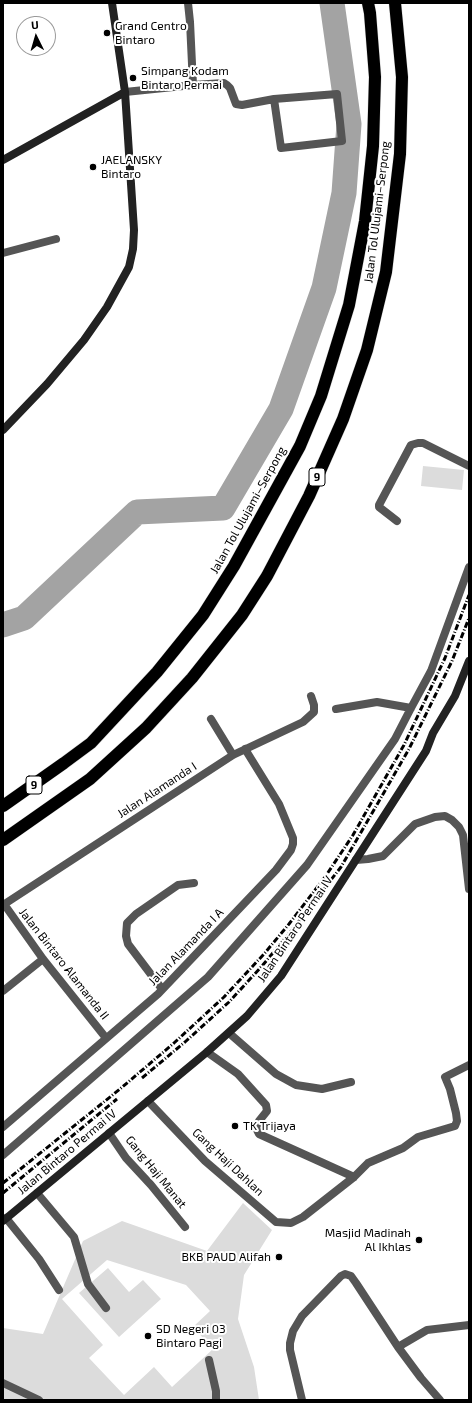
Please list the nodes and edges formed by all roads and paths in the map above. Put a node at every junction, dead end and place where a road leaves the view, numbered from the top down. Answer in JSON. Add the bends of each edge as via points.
{"nodes":[{"id":1,"x":112,"y":3,"type":"edge"},
{"id":2,"x":188,"y":3,"type":"edge"},
{"id":3,"x":368,"y":3,"type":"edge"},
{"id":4,"x":395,"y":3,"type":"edge"},
{"id":5,"x":193,"y":85,"type":"junction"},
{"id":6,"x":125,"y":92,"type":"junction"},
{"id":7,"x":274,"y":99,"type":"junction"},
{"id":8,"x":3,"y":160,"type":"edge"},
{"id":9,"x":56,"y":239,"type":"dead end"},
{"id":10,"x":3,"y":253,"type":"edge"},
{"id":11,"x":3,"y":430,"type":"edge"},
{"id":12,"x":469,"y":466,"type":"edge"},
{"id":13,"x":397,"y":521,"type":"dead end"},
{"id":14,"x":469,"y":567,"type":"edge"},
{"id":15,"x":469,"y":661,"type":"edge"},
{"id":16,"x":310,"y":696,"type":"dead end"},
{"id":17,"x":411,"y":708,"type":"junction"},
{"id":18,"x":336,"y":709,"type":"dead end"},
{"id":19,"x":211,"y":719,"type":"dead end"},
{"id":20,"x":245,"y":749,"type":"junction"},
{"id":21,"x":233,"y":755,"type":"junction"},
{"id":22,"x":3,"y":806,"type":"edge"},
{"id":23,"x":3,"y":840,"type":"edge"},
{"id":24,"x":356,"y":860,"type":"junction"},
{"id":25,"x":194,"y":883,"type":"dead end"},
{"id":26,"x":469,"y":889,"type":"edge"},
{"id":27,"x":3,"y":904,"type":"edge"},
{"id":28,"x":43,"y":959,"type":"junction"},
{"id":29,"x":162,"y":989,"type":"junction"},
{"id":30,"x":3,"y":991,"type":"edge"},
{"id":31,"x":229,"y":1033,"type":"junction"},
{"id":32,"x":106,"y":1038,"type":"junction"},
{"id":33,"x":207,"y":1052,"type":"junction"},
{"id":34,"x":469,"y":1065,"type":"edge"},
{"id":35,"x":351,"y":1082,"type":"dead end"},
{"id":36,"x":148,"y":1101,"type":"junction"},
{"id":37,"x":3,"y":1127,"type":"edge"},
{"id":38,"x":109,"y":1133,"type":"junction"},
{"id":39,"x":3,"y":1155,"type":"edge"},
{"id":40,"x":354,"y":1177,"type":"junction"},
{"id":41,"x":36,"y":1193,"type":"junction"},
{"id":42,"x":5,"y":1219,"type":"edge"},
{"id":43,"x":185,"y":1227,"type":"dead end"},
{"id":44,"x":59,"y":1290,"type":"dead end"},
{"id":45,"x":106,"y":1308,"type":"dead end"},
{"id":46,"x":469,"y":1325,"type":"edge"},
{"id":47,"x":398,"y":1347,"type":"junction"},
{"id":48,"x":209,"y":1360,"type":"dead end"},
{"id":49,"x":3,"y":1383,"type":"edge"},
{"id":50,"x":39,"y":1400,"type":"edge"},
{"id":51,"x":216,"y":1400,"type":"edge"},
{"id":52,"x":302,"y":1400,"type":"edge"},
{"id":53,"x":440,"y":1400,"type":"edge"}],
"edges":[{"from":1,"to":6,"type":"street"},
{"from":2,"to":5,"type":"street"},
{"from":3,"to":22,"type":"highway","name":"Jalan Tol Ulujami–Serpong","number":"9","via":[[375,77],[365,221],[349,305],[321,396],[300,446],[234,566],[203,615],[157,672],[91,743]]},
{"from":4,"to":23,"type":"highway","name":"Jalan Tol Ulujami–Serpong","number":"9","via":[[402,77],[400,154],[386,272],[367,350],[343,419],[309,496],[267,576],[242,615],[192,678],[146,728],[90,779]]},
{"from":5,"to":6,"type":"street"},
{"from":5,"to":7,"type":"street","via":[[227,85],[236,104],[239,105]]},
{"from":6,"to":8,"type":"street"},
{"from":6,"to":11,"type":"street","via":[[134,230],[129,267],[107,307],[84,340],[48,384]]},
{"from":7,"to":7,"type":"street","via":[[337,94],[342,141],[281,148]]},
{"from":9,"to":10,"type":"street"},
{"from":12,"to":13,"type":"street","via":[[423,443],[411,445],[378,506]]},
{"from":14,"to":17,"type":"street","via":[[431,671]]},
{"from":15,"to":24,"type":"street","name":"Jalan Bintaro Permai IV","via":[[455,696],[426,751]]},
{"from":16,"to":20,"type":"street","name":"Jalan Alamanda I","via":[[314,712],[307,719]]},
{"from":17,"to":18,"type":"street","via":[[377,702]]},
{"from":17,"to":39,"type":"street","via":[[395,738],[307,865],[208,977]]},
{"from":19,"to":21,"type":"street"},
{"from":20,"to":21,"type":"street","name":"Jalan Alamanda I"},
{"from":20,"to":29,"type":"street","name":"Jalan Alamanda I A","via":[[279,804],[293,838],[292,848],[276,870]]},
{"from":21,"to":27,"type":"street","name":"Jalan Alamanda I"},
{"from":24,"to":26,"type":"street","via":[[382,856],[415,824],[445,816],[459,827],[463,835]]},
{"from":24,"to":31,"type":"street","name":"Jalan Bintaro Permai IV","via":[[281,976],[248,1016]]},
{"from":25,"to":29,"type":"street","via":[[178,886],[127,923],[128,944]]},
{"from":27,"to":28,"type":"street","name":"Jalan Bintaro Alamanda II"},
{"from":28,"to":30,"type":"street"},
{"from":28,"to":32,"type":"street","name":"Jalan Bintaro Alamanda II"},
{"from":29,"to":32,"type":"street","name":"Jalan Alamanda I A"},
{"from":31,"to":33,"type":"street","name":"Jalan Bintaro Permai IV"},
{"from":31,"to":35,"type":"street","via":[[276,1074],[296,1085],[322,1089]]},
{"from":32,"to":37,"type":"street","name":"Jalan Alamanda I A"},
{"from":33,"to":36,"type":"street","name":"Jalan Bintaro Permai IV"},
{"from":33,"to":40,"type":"street","via":[[238,1074],[266,1105],[267,1110],[256,1128],[259,1134]]},
{"from":34,"to":40,"type":"street","via":[[445,1077],[456,1113],[455,1126],[418,1137],[403,1148],[368,1163]]},
{"from":36,"to":38,"type":"street","name":"Jalan Bintaro Permai IV"},
{"from":36,"to":40,"type":"street","name":"Gang Haji Dahlan","via":[[205,1162],[276,1222],[291,1223],[303,1217]]},
{"from":38,"to":41,"type":"street","name":"Jalan Bintaro Permai IV"},
{"from":38,"to":43,"type":"street","name":"Gang Haji Manat","via":[[126,1158]]},
{"from":41,"to":42,"type":"street","name":"Jalan Bintaro Permai IV"},
{"from":41,"to":45,"type":"street","via":[[74,1237],[88,1284]]},
{"from":42,"to":44,"type":"street","via":[[39,1260]]},
{"from":46,"to":47,"type":"street","via":[[427,1330]]},
{"from":47,"to":52,"type":"street","via":[[351,1276],[343,1275],[302,1316],[293,1331],[290,1350]]},
{"from":47,"to":53,"type":"street"},
{"from":48,"to":51,"type":"street"},
{"from":49,"to":50,"type":"street"}]}
